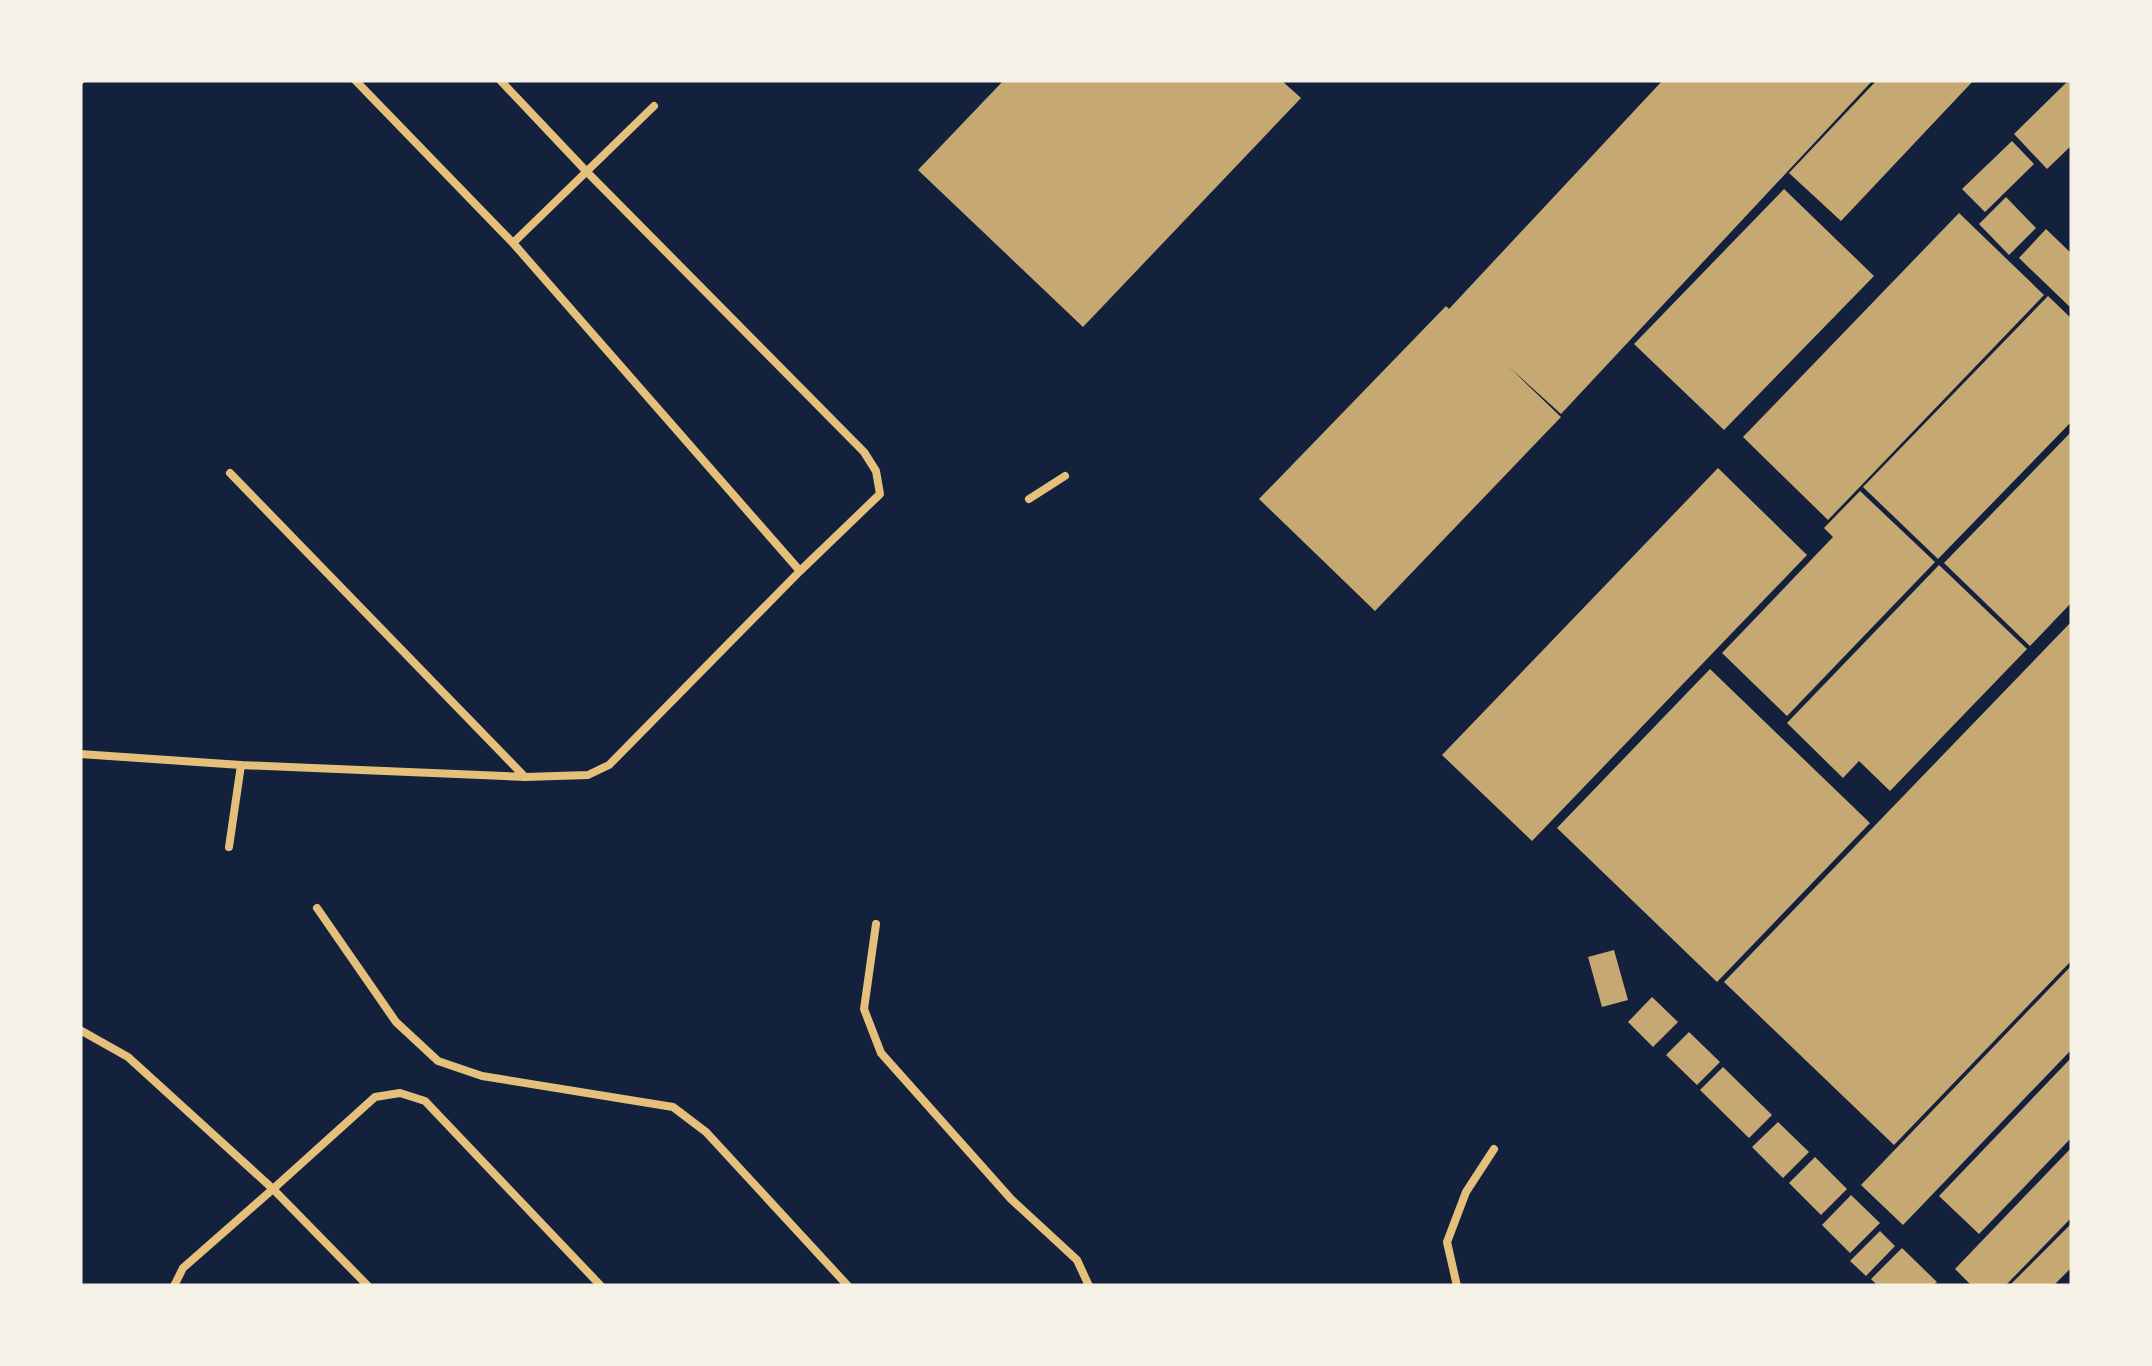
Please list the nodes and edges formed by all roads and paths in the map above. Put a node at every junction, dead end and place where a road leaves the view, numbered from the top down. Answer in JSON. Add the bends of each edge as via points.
{"nodes":[{"id":1,"x":355,"y":80,"type":"edge"},
{"id":2,"x":500,"y":80,"type":"edge"},
{"id":3,"x":654,"y":106,"type":"dead end"},
{"id":4,"x":587,"y":172,"type":"junction"},
{"id":5,"x":513,"y":243,"type":"junction"},
{"id":6,"x":230,"y":473,"type":"dead end"},
{"id":7,"x":1065,"y":476,"type":"dead end"},
{"id":8,"x":1029,"y":499,"type":"dead end"},
{"id":9,"x":800,"y":571,"type":"junction"},
{"id":10,"x":80,"y":754,"type":"edge"},
{"id":11,"x":241,"y":766,"type":"junction"},
{"id":12,"x":525,"y":778,"type":"junction"},
{"id":13,"x":229,"y":847,"type":"dead end"},
{"id":14,"x":318,"y":908,"type":"dead end"},
{"id":15,"x":876,"y":924,"type":"dead end"},
{"id":16,"x":80,"y":1030,"type":"edge"},
{"id":17,"x":1494,"y":1149,"type":"dead end"},
{"id":18,"x":272,"y":1189,"type":"junction"},
{"id":19,"x":174,"y":1286,"type":"edge"},
{"id":20,"x":368,"y":1286,"type":"edge"},
{"id":21,"x":601,"y":1286,"type":"edge"},
{"id":22,"x":848,"y":1286,"type":"edge"},
{"id":23,"x":1089,"y":1286,"type":"edge"},
{"id":24,"x":1457,"y":1286,"type":"edge"}],
"edges":[{"from":1,"to":5,"type":"lane"},
{"from":2,"to":4,"type":"lane"},
{"from":3,"to":4,"type":"lane"},
{"from":4,"to":5,"type":"lane"},
{"from":4,"to":9,"type":"lane","via":[[864,452],[876,472],[880,494]]},
{"from":5,"to":9,"type":"lane"},
{"from":6,"to":12,"type":"lane"},
{"from":7,"to":8,"type":"lane"},
{"from":9,"to":12,"type":"lane","via":[[608,765],[588,775]]},
{"from":10,"to":11,"type":"lane"},
{"from":11,"to":12,"type":"lane"},
{"from":11,"to":13,"type":"lane"},
{"from":14,"to":22,"type":"lane","via":[[396,1022],[438,1061],[482,1076],[673,1107],[706,1132]]},
{"from":15,"to":23,"type":"lane","via":[[864,1009],[881,1053],[1011,1199],[1077,1260]]},
{"from":16,"to":18,"type":"lane","via":[[128,1057]]},
{"from":17,"to":24,"type":"lane","via":[[1466,1192],[1448,1242]]},
{"from":18,"to":19,"type":"lane","via":[[184,1268]]},
{"from":18,"to":20,"type":"lane"},
{"from":18,"to":21,"type":"lane","via":[[375,1097],[400,1093],[426,1101]]}]}
